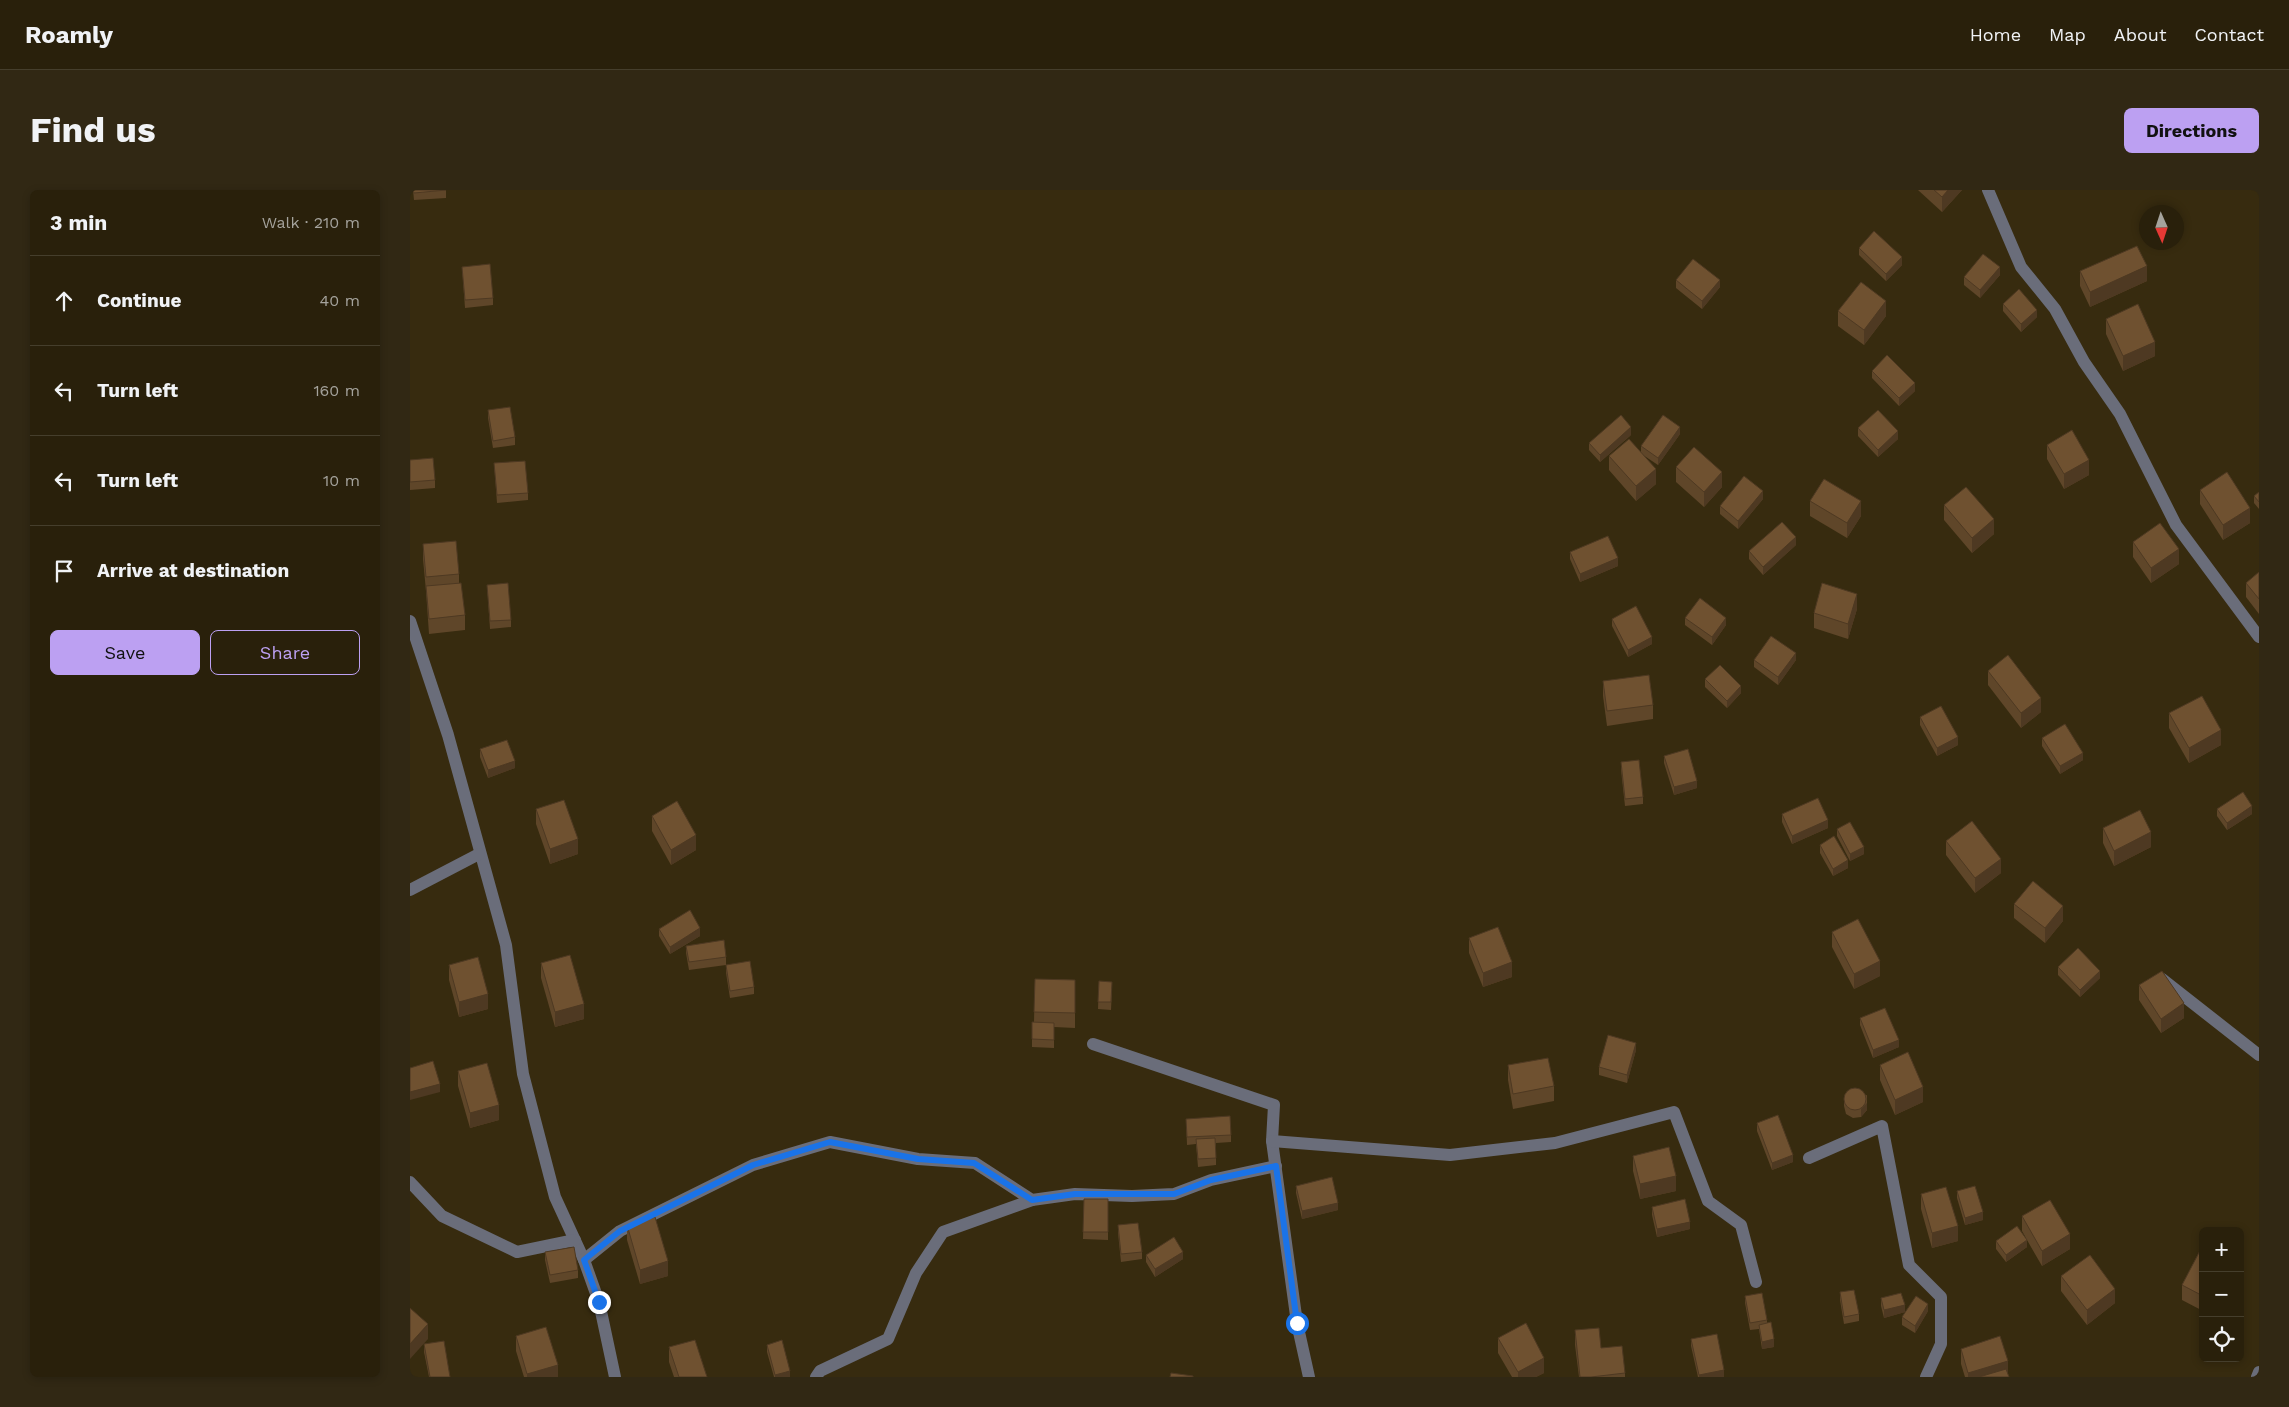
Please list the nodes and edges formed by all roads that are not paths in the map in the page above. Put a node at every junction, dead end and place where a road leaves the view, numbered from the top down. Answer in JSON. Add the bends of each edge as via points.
{"nodes":[{"id":1,"x":1988,"y":190,"type":"edge"},
{"id":2,"x":410,"y":621,"type":"edge"},
{"id":3,"x":2259,"y":637,"type":"edge"},
{"id":4,"x":479,"y":854,"type":"junction"},
{"id":5,"x":410,"y":890,"type":"edge"},
{"id":6,"x":2162,"y":979,"type":"edge"},
{"id":7,"x":1093,"y":1044,"type":"dead end"},
{"id":8,"x":2259,"y":1055,"type":"edge"},
{"id":9,"x":1272,"y":1141,"type":"junction"},
{"id":10,"x":1809,"y":1158,"type":"dead end"},
{"id":11,"x":1276,"y":1166,"type":"junction"},
{"id":12,"x":410,"y":1182,"type":"edge"},
{"id":13,"x":1032,"y":1200,"type":"junction"},
{"id":14,"x":575,"y":1240,"type":"junction"},
{"id":15,"x":584,"y":1260,"type":"junction"},
{"id":16,"x":1756,"y":1282,"type":"dead end"},
{"id":17,"x":2259,"y":1372,"type":"edge"},
{"id":18,"x":615,"y":1377,"type":"edge"},
{"id":19,"x":816,"y":1377,"type":"edge"},
{"id":20,"x":1309,"y":1377,"type":"edge"},
{"id":21,"x":1926,"y":1377,"type":"edge"},
{"id":22,"x":2256,"y":1377,"type":"edge"}],
"edges":[{"from":1,"to":3,"type":"street","via":[[2021,267],[2055,310],[2084,362],[2120,414],[2176,525]]},
{"from":2,"to":4,"type":"street","via":[[448,735]]},
{"from":4,"to":5,"type":"street"},
{"from":4,"to":14,"type":"street","via":[[506,945],[523,1074],[555,1197]]},
{"from":6,"to":8,"type":"street"},
{"from":7,"to":9,"type":"street","via":[[1274,1105]]},
{"from":9,"to":11,"type":"street"},
{"from":9,"to":16,"type":"street","via":[[1450,1154],[1555,1143],[1674,1112],[1708,1201],[1741,1225]]},
{"from":10,"to":21,"type":"street","via":[[1882,1126],[1909,1265],[1941,1297],[1941,1344]]},
{"from":11,"to":13,"type":"street","via":[[1211,1180],[1174,1194],[1075,1194]]},
{"from":11,"to":20,"type":"street","via":[[1297,1323]]},
{"from":12,"to":14,"type":"street","via":[[442,1216],[517,1252]]},
{"from":13,"to":15,"type":"street","via":[[974,1163],[918,1159],[830,1142],[753,1165],[620,1231]]},
{"from":13,"to":19,"type":"street","via":[[943,1232],[916,1273],[888,1339],[820,1371]]},
{"from":14,"to":15,"type":"street"},
{"from":15,"to":18,"type":"street","via":[[599,1302]]},
{"from":17,"to":22,"type":"street"}]}
